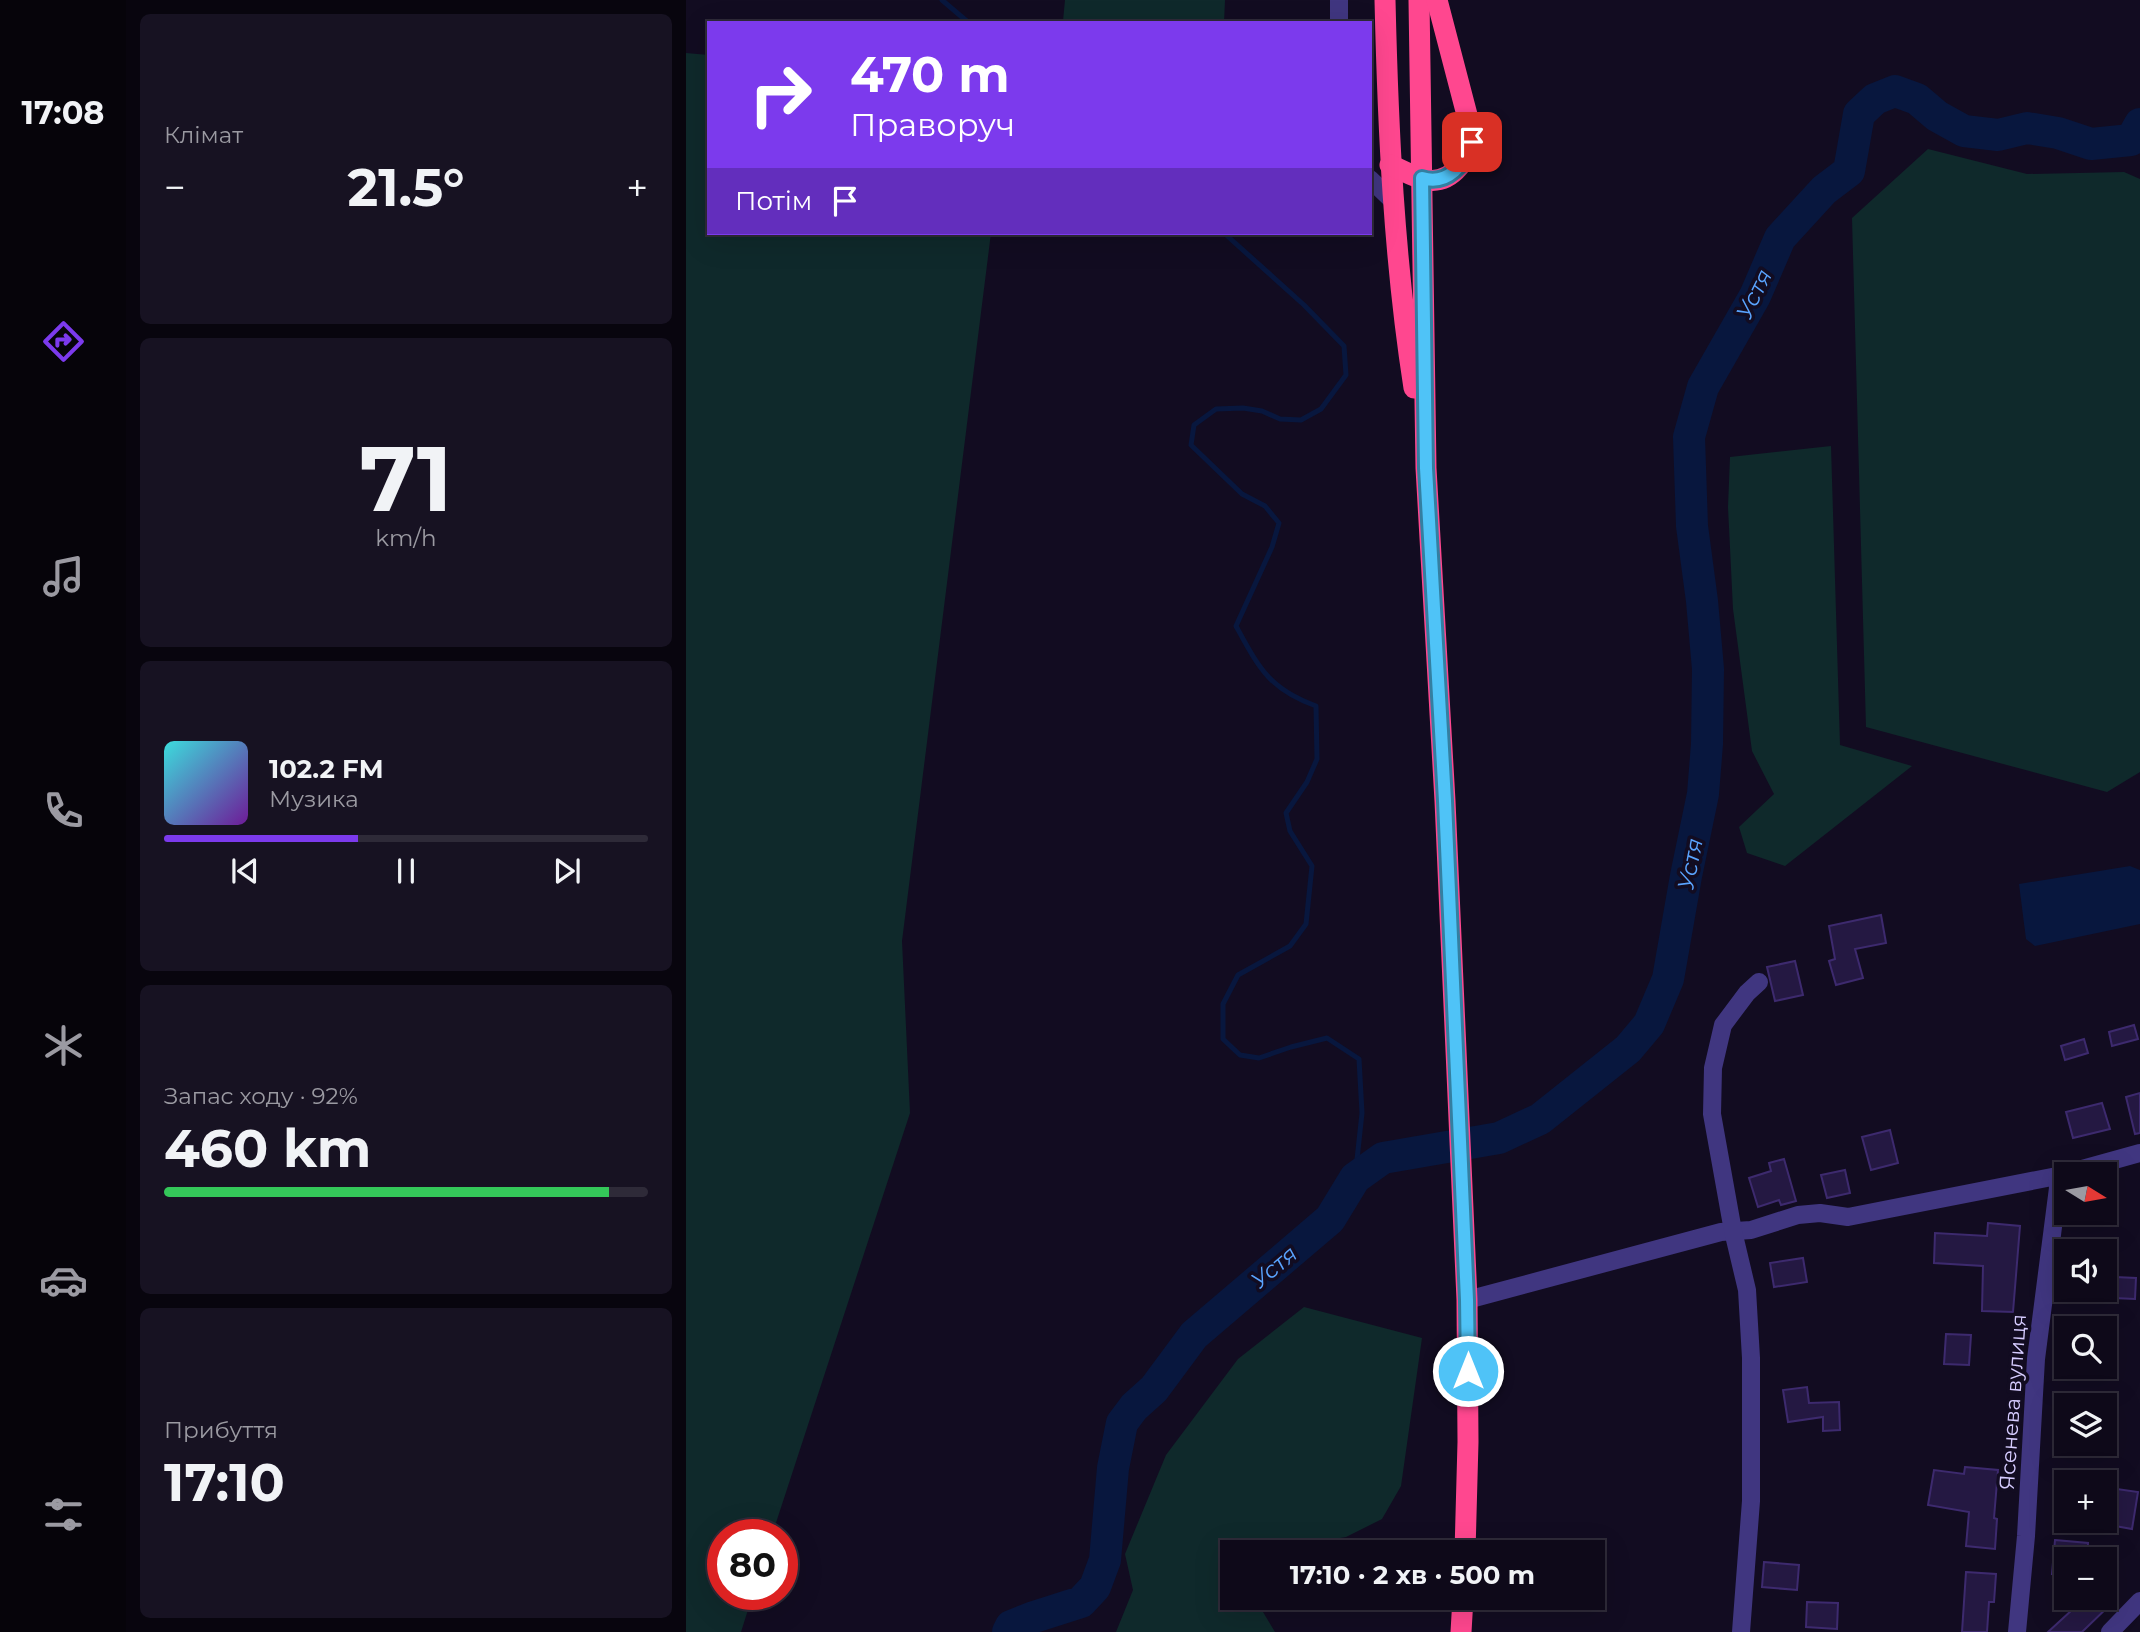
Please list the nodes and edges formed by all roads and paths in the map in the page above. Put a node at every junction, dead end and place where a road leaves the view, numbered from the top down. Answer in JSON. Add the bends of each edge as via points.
{"nodes":[{"id":1,"x":1339,"y":0,"type":"edge"},
{"id":2,"x":1385,"y":0,"type":"edge"},
{"id":3,"x":1419,"y":0,"type":"edge"},
{"id":4,"x":1437,"y":0,"type":"edge"},
{"id":5,"x":1339,"y":21,"type":"edge"},
{"id":6,"x":1390,"y":165,"type":"junction"},
{"id":7,"x":1422,"y":178,"type":"junction"},
{"id":8,"x":1372,"y":181,"type":"edge"},
{"id":9,"x":1392,"y":200,"type":"junction"},
{"id":10,"x":1426,"y":468,"type":"junction"},
{"id":11,"x":1759,"y":982,"type":"dead end"},
{"id":12,"x":2140,"y":1153,"type":"edge"},
{"id":13,"x":2108,"y":1162,"type":"edge"},
{"id":14,"x":2054,"y":1177,"type":"edge"},
{"id":15,"x":2054,"y":1219,"type":"edge"},
{"id":16,"x":1733,"y":1231,"type":"junction"},
{"id":17,"x":1467,"y":1300,"type":"junction"},
{"id":18,"x":1465,"y":1540,"type":"edge"},
{"id":19,"x":2140,"y":1601,"type":"edge"},
{"id":20,"x":1462,"y":1610,"type":"edge"},
{"id":21,"x":1461,"y":1632,"type":"edge"},
{"id":22,"x":1741,"y":1632,"type":"edge"},
{"id":23,"x":2017,"y":1632,"type":"edge"},
{"id":24,"x":2109,"y":1632,"type":"edge"}],
"edges":[{"from":1,"to":5,"type":"street"},
{"from":2,"to":6,"type":"highway"},
{"from":3,"to":7,"type":"highway"},
{"from":4,"to":7,"type":"highway","via":[[1472,142],[1466,159],[1447,177]]},
{"from":6,"to":7,"type":"highway"},
{"from":6,"to":9,"type":"highway"},
{"from":7,"to":10,"type":"highway"},
{"from":8,"to":9,"type":"street"},
{"from":9,"to":10,"type":"highway"},
{"from":10,"to":17,"type":"highway"},
{"from":11,"to":16,"type":"street","via":[[1723,1025],[1713,1068],[1712,1114]]},
{"from":12,"to":13,"type":"street"},
{"from":14,"to":16,"type":"street","via":[[1848,1217],[1798,1215]]},
{"from":15,"to":23,"type":"street","name":"Ясенева вулиця","via":[[2036,1359]]},
{"from":16,"to":17,"type":"street"},
{"from":16,"to":22,"type":"street","via":[[1747,1290],[1751,1358],[1751,1501]]},
{"from":17,"to":18,"type":"highway"},
{"from":19,"to":24,"type":"street"},
{"from":20,"to":21,"type":"highway"}]}
